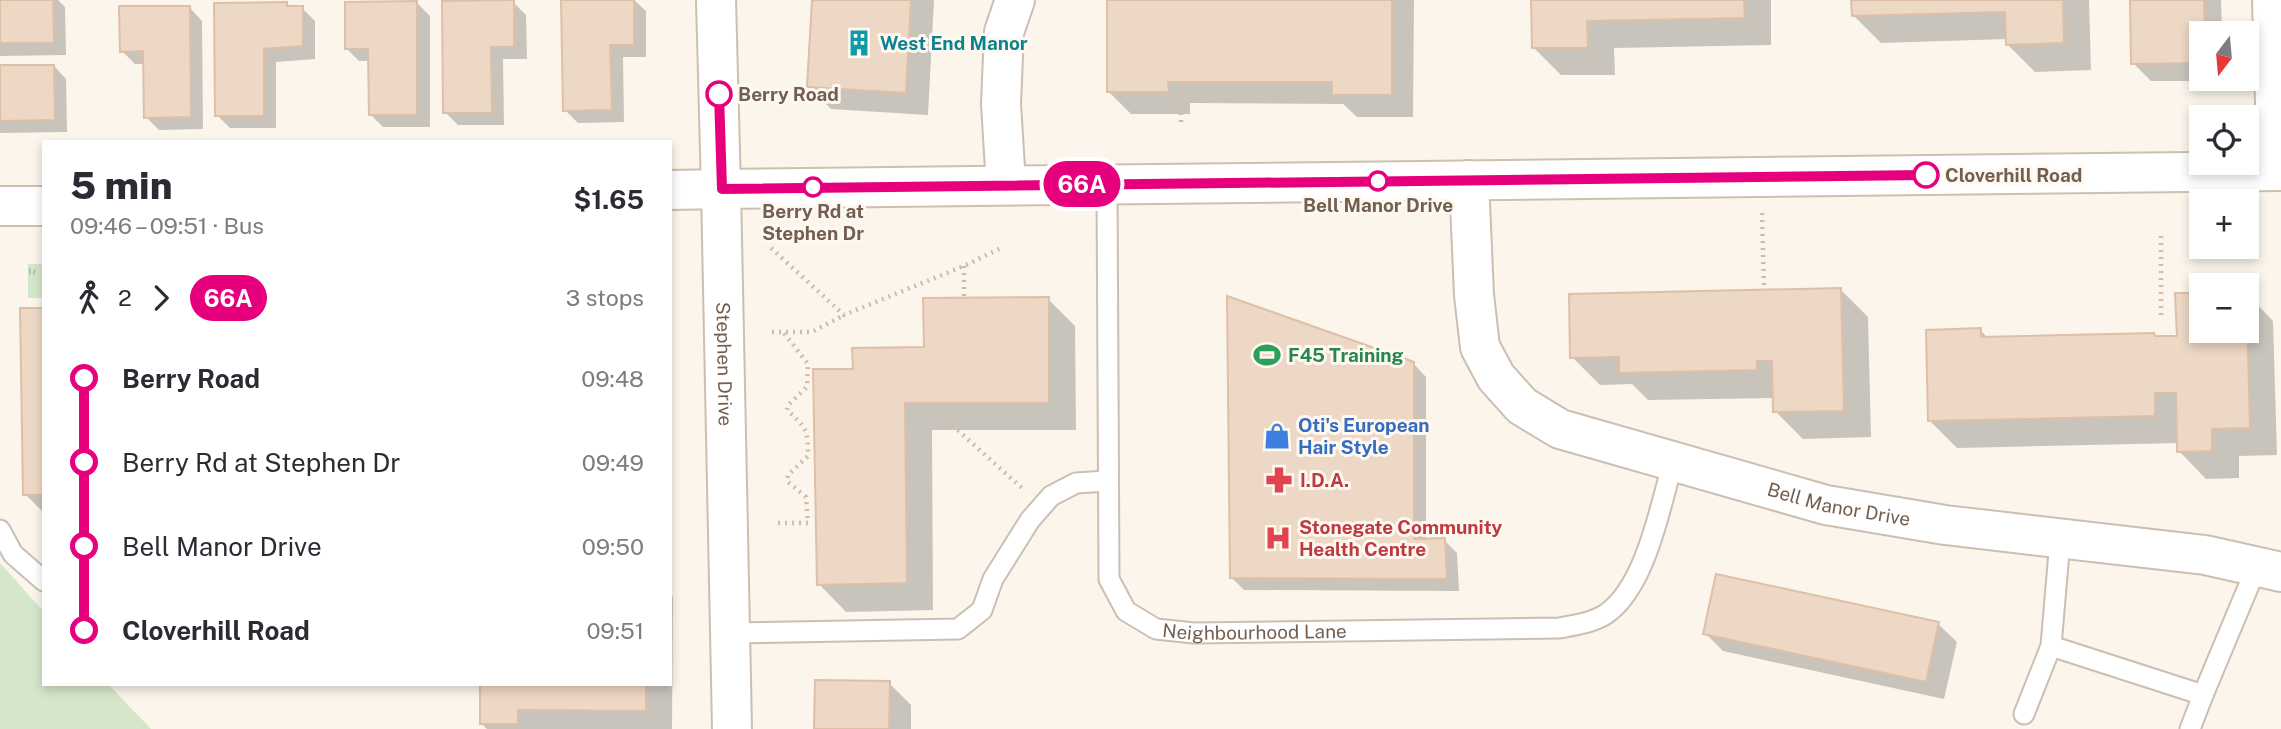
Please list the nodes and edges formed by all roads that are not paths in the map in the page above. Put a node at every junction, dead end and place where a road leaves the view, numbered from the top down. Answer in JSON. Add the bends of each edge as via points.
{"nodes":[{"id":1,"x":716,"y":0,"type":"edge"},
{"id":2,"x":1015,"y":0,"type":"edge"},
{"id":3,"x":2272,"y":0,"type":"edge"},
{"id":4,"x":2279,"y":171,"type":"edge"},
{"id":5,"x":1469,"y":180,"type":"junction"},
{"id":6,"x":1107,"y":184,"type":"junction"},
{"id":7,"x":1006,"y":185,"type":"junction"},
{"id":8,"x":722,"y":189,"type":"junction"},
{"id":9,"x":672,"y":190,"type":"edge"},
{"id":10,"x":0,"y":206,"type":"edge"},
{"id":11,"x":42,"y":206,"type":"edge"},
{"id":12,"x":1674,"y":462,"type":"junction"},
{"id":13,"x":1107,"y":481,"type":"junction"},
{"id":14,"x":0,"y":530,"type":"edge"},
{"id":15,"x":2060,"y":540,"type":"junction"},
{"id":16,"x":2269,"y":569,"type":"edge"},
{"id":17,"x":42,"y":579,"type":"edge"},
{"id":18,"x":730,"y":633,"type":"junction"},
{"id":19,"x":2051,"y":646,"type":"junction"},
{"id":20,"x":2203,"y":695,"type":"junction"},
{"id":21,"x":2024,"y":714,"type":"dead end"},
{"id":22,"x":732,"y":729,"type":"edge"},
{"id":23,"x":2190,"y":729,"type":"edge"}],
"edges":[{"from":1,"to":8,"type":"street","name":"Stephen Drive"},
{"from":2,"to":7,"type":"street","via":[[1004,32],[1001,104]]},
{"from":3,"to":4,"type":"street"},
{"from":4,"to":5,"type":"street"},
{"from":5,"to":6,"type":"street"},
{"from":5,"to":12,"type":"street","name":"Bell Manor Drive","via":[[1480,347],[1496,377],[1522,405],[1560,429]]},
{"from":6,"to":7,"type":"street"},
{"from":6,"to":13,"type":"lane","name":"Neighbourhood Lane"},
{"from":7,"to":8,"type":"street"},
{"from":8,"to":9,"type":"street"},
{"from":8,"to":18,"type":"street","name":"Stephen Drive"},
{"from":10,"to":11,"type":"street"},
{"from":12,"to":13,"type":"lane","name":"Neighbourhood Lane","via":[[1643,564],[1621,602],[1604,615],[1559,628],[1194,633],[1156,629],[1126,611],[1109,579]]},
{"from":12,"to":15,"type":"street","name":"Bell Manor Drive","via":[[1826,505]]},
{"from":13,"to":18,"type":"lane","via":[[1076,483],[1051,496],[993,579],[982,610],[958,629]]},
{"from":14,"to":17,"type":"lane","via":[[13,554]]},
{"from":15,"to":16,"type":"street","name":"Bell Manor Drive","via":[[2201,555]]},
{"from":15,"to":19,"type":"lane"},
{"from":16,"to":20,"type":"lane"},
{"from":18,"to":22,"type":"street","name":"Stephen Drive"},
{"from":19,"to":20,"type":"lane"},
{"from":19,"to":21,"type":"lane"},
{"from":20,"to":23,"type":"lane"}]}
